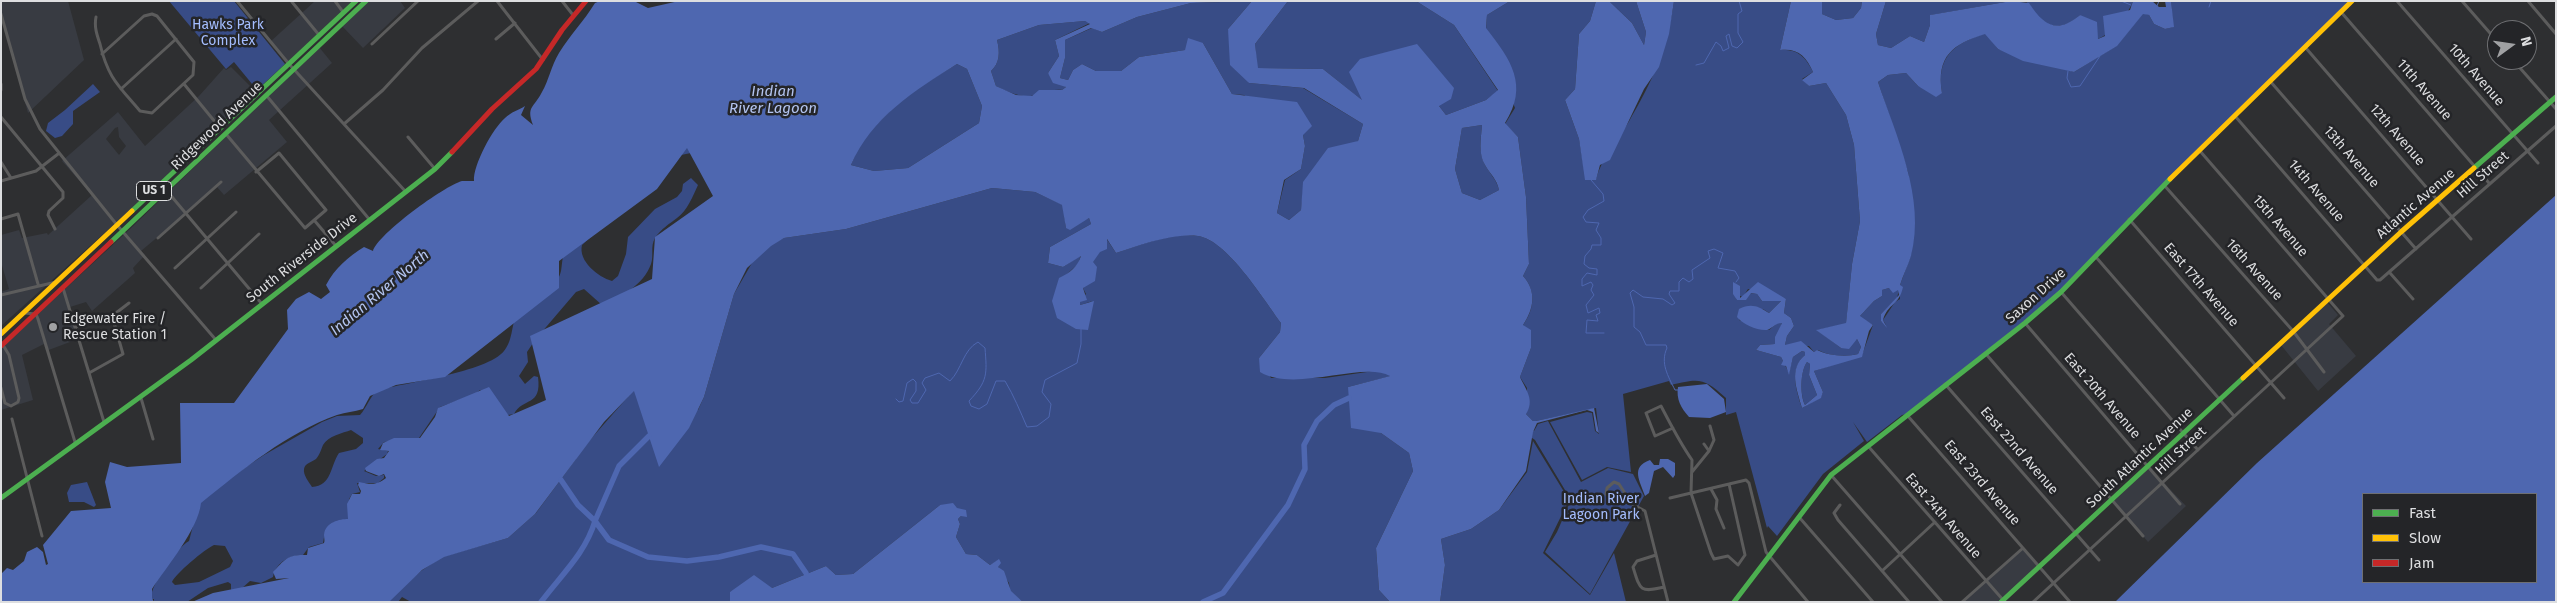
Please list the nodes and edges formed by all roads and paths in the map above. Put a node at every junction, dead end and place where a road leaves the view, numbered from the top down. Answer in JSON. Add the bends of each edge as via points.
{"nodes":[{"id":1,"x":237,"y":1,"type":"edge"},
{"id":2,"x":335,"y":1,"type":"edge"},
{"id":3,"x":356,"y":1,"type":"edge"},
{"id":4,"x":361,"y":1,"type":"edge"},
{"id":5,"x":366,"y":1,"type":"edge"},
{"id":6,"x":418,"y":1,"type":"edge"},
{"id":7,"x":478,"y":1,"type":"edge"},
{"id":8,"x":497,"y":1,"type":"edge"},
{"id":9,"x":562,"y":1,"type":"edge"},
{"id":10,"x":586,"y":1,"type":"edge"},
{"id":11,"x":2352,"y":1,"type":"edge"},
{"id":12,"x":2397,"y":1,"type":"edge"},
{"id":13,"x":2462,"y":1,"type":"edge"},
{"id":14,"x":2528,"y":1,"type":"edge"},
{"id":15,"x":292,"y":2,"type":"edge"},
{"id":16,"x":2340,"y":12,"type":"junction"},
{"id":17,"x":2,"y":13,"type":"edge"},
{"id":18,"x":343,"y":13,"type":"junction"},
{"id":19,"x":573,"y":15,"type":"junction"},
{"id":20,"x":350,"y":16,"type":"junction"},
{"id":21,"x":96,"y":17,"type":"dead end"},
{"id":22,"x":516,"y":23,"type":"junction"},
{"id":23,"x":2487,"y":30,"type":"edge"},
{"id":24,"x":2556,"y":34,"type":"edge"},
{"id":25,"x":320,"y":35,"type":"junction"},
{"id":26,"x":496,"y":39,"type":"dead end"},
{"id":27,"x":176,"y":40,"type":"junction"},
{"id":28,"x":322,"y":42,"type":"junction"},
{"id":29,"x":372,"y":44,"type":"dead end"},
{"id":30,"x":2305,"y":47,"type":"junction"},
{"id":31,"x":102,"y":54,"type":"junction"},
{"id":32,"x":543,"y":60,"type":"junction"},
{"id":33,"x":292,"y":66,"type":"junction"},
{"id":34,"x":2522,"y":70,"type":"edge"},
{"id":35,"x":2269,"y":81,"type":"junction"},
{"id":36,"x":1,"y":84,"type":"edge"},
{"id":37,"x":184,"y":84,"type":"junction"},
{"id":38,"x":121,"y":89,"type":"junction"},
{"id":39,"x":1,"y":90,"type":"edge"},
{"id":40,"x":266,"y":95,"type":"junction"},
{"id":41,"x":2556,"y":97,"type":"edge"},
{"id":42,"x":2550,"y":102,"type":"junction"},
{"id":43,"x":2556,"y":109,"type":"edge"},
{"id":44,"x":2235,"y":116,"type":"junction"},
{"id":45,"x":2,"y":119,"type":"edge"},
{"id":46,"x":344,"y":124,"type":"junction"},
{"id":47,"x":2556,"y":126,"type":"edge"},
{"id":48,"x":223,"y":131,"type":"junction"},
{"id":49,"x":2513,"y":134,"type":"junction"},
{"id":50,"x":408,"y":137,"type":"dead end"},
{"id":51,"x":2200,"y":151,"type":"junction"},
{"id":52,"x":2528,"y":151,"type":"junction"},
{"id":53,"x":58,"y":154,"type":"junction"},
{"id":54,"x":1,"y":162,"type":"edge"},
{"id":55,"x":2538,"y":163,"type":"dead end"},
{"id":56,"x":42,"y":167,"type":"junction"},
{"id":57,"x":2476,"y":167,"type":"junction"},
{"id":58,"x":435,"y":170,"type":"junction"},
{"id":59,"x":256,"y":172,"type":"junction"},
{"id":60,"x":12,"y":178,"type":"junction"},
{"id":61,"x":1,"y":181,"type":"edge"},
{"id":62,"x":221,"y":182,"type":"dead end"},
{"id":63,"x":2490,"y":183,"type":"junction"},
{"id":64,"x":2164,"y":185,"type":"junction"},
{"id":65,"x":167,"y":191,"type":"junction"},
{"id":66,"x":406,"y":192,"type":"junction"},
{"id":67,"x":2438,"y":199,"type":"junction"},
{"id":68,"x":236,"y":212,"type":"dead end"},
{"id":69,"x":186,"y":214,"type":"junction"},
{"id":70,"x":2452,"y":216,"type":"junction"},
{"id":71,"x":1,"y":219,"type":"edge"},
{"id":72,"x":369,"y":219,"type":"junction"},
{"id":73,"x":2129,"y":219,"type":"junction"},
{"id":74,"x":314,"y":220,"type":"junction"},
{"id":75,"x":117,"y":225,"type":"junction"},
{"id":76,"x":55,"y":229,"type":"dead end"},
{"id":77,"x":124,"y":231,"type":"junction"},
{"id":78,"x":2401,"y":232,"type":"junction"},
{"id":79,"x":259,"y":234,"type":"dead end"},
{"id":80,"x":158,"y":238,"type":"dead end"},
{"id":81,"x":207,"y":239,"type":"junction"},
{"id":82,"x":2471,"y":239,"type":"dead end"},
{"id":83,"x":336,"y":246,"type":"junction"},
{"id":84,"x":2416,"y":249,"type":"junction"},
{"id":85,"x":2095,"y":256,"type":"junction"},
{"id":86,"x":228,"y":263,"type":"junction"},
{"id":87,"x":2365,"y":265,"type":"junction"},
{"id":88,"x":175,"y":268,"type":"dead end"},
{"id":89,"x":67,"y":272,"type":"junction"},
{"id":90,"x":2390,"y":273,"type":"junction"},
{"id":91,"x":2380,"y":280,"type":"joint"},
{"id":92,"x":57,"y":282,"type":"junction"},
{"id":93,"x":38,"y":284,"type":"junction"},
{"id":94,"x":63,"y":288,"type":"junction"},
{"id":95,"x":201,"y":288,"type":"dead end"},
{"id":96,"x":2061,"y":292,"type":"junction"},
{"id":97,"x":1,"y":294,"type":"edge"},
{"id":98,"x":2328,"y":299,"type":"junction"},
{"id":99,"x":2413,"y":299,"type":"dead end"},
{"id":100,"x":129,"y":303,"type":"dead end"},
{"id":101,"x":262,"y":304,"type":"junction"},
{"id":102,"x":24,"y":313,"type":"junction"},
{"id":103,"x":36,"y":314,"type":"junction"},
{"id":104,"x":112,"y":316,"type":"junction"},
{"id":105,"x":2343,"y":316,"type":"joint"},
{"id":106,"x":2025,"y":323,"type":"junction"},
{"id":107,"x":75,"y":327,"type":"junction"},
{"id":108,"x":7,"y":328,"type":"junction"},
{"id":109,"x":2293,"y":331,"type":"junction"},
{"id":110,"x":1,"y":334,"type":"edge"},
{"id":111,"x":216,"y":340,"type":"junction"},
{"id":112,"x":2,"y":345,"type":"edge"},
{"id":113,"x":2307,"y":349,"type":"junction"},
{"id":114,"x":1986,"y":353,"type":"junction"},
{"id":115,"x":2257,"y":365,"type":"junction"},
{"id":116,"x":2324,"y":372,"type":"dead end"},
{"id":117,"x":89,"y":373,"type":"junction"},
{"id":118,"x":2270,"y":382,"type":"junction"},
{"id":119,"x":1945,"y":384,"type":"junction"},
{"id":120,"x":1,"y":388,"type":"edge"},
{"id":121,"x":141,"y":398,"type":"junction"},
{"id":122,"x":2284,"y":398,"type":"dead end"},
{"id":123,"x":2220,"y":399,"type":"junction"},
{"id":124,"x":1907,"y":414,"type":"junction"},
{"id":125,"x":2234,"y":416,"type":"junction"},
{"id":126,"x":12,"y":419,"type":"dead end"},
{"id":127,"x":104,"y":422,"type":"junction"},
{"id":128,"x":1710,"y":426,"type":"dead end"},
{"id":129,"x":1673,"y":428,"type":"junction"},
{"id":130,"x":2184,"y":433,"type":"junction"},
{"id":131,"x":153,"y":439,"type":"dead end"},
{"id":132,"x":75,"y":442,"type":"junction"},
{"id":133,"x":1704,"y":444,"type":"dead end"},
{"id":134,"x":1867,"y":445,"type":"junction"},
{"id":135,"x":2198,"y":450,"type":"junction"},
{"id":136,"x":1710,"y":451,"type":"junction"},
{"id":137,"x":2147,"y":467,"type":"junction"},
{"id":138,"x":1831,"y":475,"type":"junction"},
{"id":139,"x":28,"y":478,"type":"junction"},
{"id":140,"x":1690,"y":478,"type":"junction"},
{"id":141,"x":2162,"y":483,"type":"junction"},
{"id":142,"x":1730,"y":484,"type":"junction"},
{"id":143,"x":1711,"y":489,"type":"junction"},
{"id":144,"x":1691,"y":493,"type":"junction"},
{"id":145,"x":1,"y":498,"type":"edge"},
{"id":146,"x":1670,"y":498,"type":"dead end"},
{"id":147,"x":1628,"y":500,"type":"junction"},
{"id":148,"x":2112,"y":500,"type":"junction"},
{"id":149,"x":2180,"y":504,"type":"dead end"},
{"id":150,"x":1840,"y":505,"type":"dead end"},
{"id":151,"x":2126,"y":516,"type":"junction"},
{"id":152,"x":1799,"y":517,"type":"junction"},
{"id":153,"x":1935,"y":522,"type":"junction"},
{"id":154,"x":1724,"y":528,"type":"dead end"},
{"id":155,"x":2076,"y":533,"type":"junction"},
{"id":156,"x":42,"y":536,"type":"dead end"},
{"id":157,"x":2143,"y":536,"type":"dead end"},
{"id":158,"x":2023,"y":548,"type":"junction"},
{"id":159,"x":2089,"y":550,"type":"junction"},
{"id":160,"x":1656,"y":555,"type":"junction"},
{"id":161,"x":1900,"y":555,"type":"junction"},
{"id":162,"x":1769,"y":557,"type":"junction"},
{"id":163,"x":2099,"y":560,"type":"dead end"},
{"id":164,"x":2039,"y":567,"type":"junction"},
{"id":165,"x":1882,"y":571,"type":"junction"},
{"id":166,"x":1985,"y":581,"type":"junction"},
{"id":167,"x":2054,"y":584,"type":"junction"},
{"id":168,"x":1664,"y":587,"type":"junction"},
{"id":169,"x":2003,"y":601,"type":"edge"},
{"id":170,"x":1668,"y":602,"type":"edge"},
{"id":171,"x":1734,"y":602,"type":"edge"},
{"id":172,"x":1808,"y":602,"type":"edge"},
{"id":173,"x":1873,"y":602,"type":"edge"},
{"id":174,"x":1909,"y":602,"type":"edge"},
{"id":175,"x":1942,"y":602,"type":"edge"},
{"id":176,"x":1962,"y":602,"type":"edge"},
{"id":177,"x":2033,"y":602,"type":"edge"},
{"id":178,"x":2070,"y":602,"type":"edge"}],
"edges":[{"from":1,"to":33,"type":"street"},
{"from":2,"to":18,"type":"street"},
{"from":3,"to":18,"type":"main road","name":"Ridgewood Avenue","number":"US 1"},
{"from":4,"to":20,"type":"main road","via":[[352,9]]},
{"from":5,"to":20,"type":"main road","name":"Ridgewood Avenue","number":"US 1"},
{"from":6,"to":29,"type":"street"},
{"from":7,"to":46,"type":"street","via":[[422,48],[383,90]]},
{"from":8,"to":22,"type":"street"},
{"from":9,"to":19,"type":"street"},
{"from":10,"to":19,"type":"main road","name":"South Riverside Drive"},
{"from":11,"to":16,"type":"main road","name":"Saxon Drive"},
{"from":12,"to":49,"type":"street","name":"10th Avenue"},
{"from":13,"to":23,"type":"street"},
{"from":14,"to":24,"type":"street"},
{"from":15,"to":25,"type":"street"},
{"from":16,"to":30,"type":"main road","name":"Saxon Drive"},
{"from":16,"to":57,"type":"street","name":"11th Avenue"},
{"from":17,"to":53,"type":"street","via":[[30,114]]},
{"from":18,"to":25,"type":"main road","name":"Ridgewood Avenue","number":"US 1"},
{"from":18,"to":28,"type":"main road","via":[[342,19]]},
{"from":19,"to":32,"type":"main road","name":"South Riverside Drive"},
{"from":20,"to":28,"type":"main road","name":"Ridgewood Avenue","number":"US 1"},
{"from":21,"to":31,"type":"street","via":[[94,24]]},
{"from":22,"to":26,"type":"street"},
{"from":22,"to":32,"type":"street"},
{"from":25,"to":33,"type":"main road","name":"Ridgewood Avenue","number":"US 1"},
{"from":27,"to":31,"type":"street","via":[[157,16],[147,15]]},
{"from":27,"to":37,"type":"street","via":[[194,62],[193,74]]},
{"from":27,"to":38,"type":"street"},
{"from":28,"to":33,"type":"main road","name":"Ridgewood Avenue","number":"US 1"},
{"from":30,"to":35,"type":"main road","name":"Saxon Drive"},
{"from":30,"to":67,"type":"street","name":"12th Avenue"},
{"from":31,"to":38,"type":"street","via":[[110,75]]},
{"from":32,"to":58,"type":"main road","name":"South Riverside Drive","via":[[492,108]]},
{"from":33,"to":40,"type":"main road","name":"Ridgewood Avenue","number":"US 1"},
{"from":33,"to":46,"type":"street"},
{"from":33,"to":48,"type":"main road","name":"Ridgewood Avenue","number":"US 1","via":[[236,114]]},
{"from":34,"to":42,"type":"street"},
{"from":35,"to":44,"type":"main road","name":"Saxon Drive"},
{"from":35,"to":78,"type":"street","name":"13th Avenue"},
{"from":36,"to":39,"type":"street"},
{"from":37,"to":38,"type":"street","via":[[152,112],[146,113],[140,111]]},
{"from":37,"to":48,"type":"street"},
{"from":40,"to":48,"type":"main road","name":"Ridgewood Avenue","number":"US 1"},
{"from":40,"to":72,"type":"street"},
{"from":41,"to":42,"type":"main road","name":"Atlantic Avenue"},
{"from":42,"to":43,"type":"street"},
{"from":42,"to":49,"type":"main road","name":"Atlantic Avenue"},
{"from":44,"to":51,"type":"main road","name":"Saxon Drive"},
{"from":44,"to":87,"type":"street","name":"14th Avenue"},
{"from":45,"to":56,"type":"street"},
{"from":46,"to":66,"type":"street"},
{"from":47,"to":52,"type":"street","name":"Hill Street"},
{"from":48,"to":59,"type":"street"},
{"from":48,"to":65,"type":"main road","name":"Ridgewood Avenue","number":"US 1"},
{"from":48,"to":75,"type":"main road","name":"Ridgewood Avenue","number":"US 1"},
{"from":49,"to":52,"type":"street","name":"10th Avenue"},
{"from":49,"to":57,"type":"main road","name":"Atlantic Avenue"},
{"from":50,"to":58,"type":"street"},
{"from":51,"to":64,"type":"main road","name":"Saxon Drive"},
{"from":51,"to":98,"type":"street","name":"15th Avenue"},
{"from":52,"to":55,"type":"street","name":"10th Avenue"},
{"from":52,"to":63,"type":"street","name":"Hill Street"},
{"from":53,"to":56,"type":"street"},
{"from":53,"to":75,"type":"street"},
{"from":54,"to":60,"type":"street"},
{"from":56,"to":60,"type":"street"},
{"from":56,"to":76,"type":"street","via":[[63,192],[63,198],[48,215]]},
{"from":57,"to":63,"type":"street","name":"11th Avenue"},
{"from":57,"to":67,"type":"main road","name":"Atlantic Avenue"},
{"from":58,"to":66,"type":"main road","name":"South Riverside Drive"},
{"from":59,"to":74,"type":"street","via":[[304,228]]},
{"from":59,"to":74,"type":"street","via":[[279,153],[326,210]]},
{"from":60,"to":61,"type":"street"},
{"from":62,"to":69,"type":"street"},
{"from":63,"to":70,"type":"street","name":"Hill Street"},
{"from":64,"to":73,"type":"main road","name":"Saxon Drive"},
{"from":64,"to":109,"type":"street","name":"16th Avenue"},
{"from":65,"to":69,"type":"street"},
{"from":65,"to":77,"type":"main road","name":"Ridgewood Avenue","number":"US 1"},
{"from":66,"to":72,"type":"main road","name":"South Riverside Drive"},
{"from":67,"to":70,"type":"street","name":"12th Avenue"},
{"from":67,"to":78,"type":"main road","name":"Atlantic Avenue"},
{"from":68,"to":81,"type":"street"},
{"from":69,"to":80,"type":"street"},
{"from":69,"to":81,"type":"street"},
{"from":70,"to":82,"type":"street","name":"12th Avenue"},
{"from":70,"to":84,"type":"street","name":"Hill Street"},
{"from":71,"to":93,"type":"street","via":[[18,214]]},
{"from":72,"to":83,"type":"main road","name":"South Riverside Drive"},
{"from":73,"to":85,"type":"main road","name":"Saxon Drive"},
{"from":73,"to":115,"type":"street","name":"East 17th Avenue"},
{"from":74,"to":83,"type":"street"},
{"from":75,"to":77,"type":"street"},
{"from":75,"to":89,"type":"main road","name":"Ridgewood Avenue","number":"US 1"},
{"from":77,"to":94,"type":"main road","name":"Ridgewood Avenue","number":"US 1"},
{"from":77,"to":111,"type":"street"},
{"from":78,"to":84,"type":"street","name":"13th Avenue"},
{"from":78,"to":87,"type":"main road","name":"Atlantic Avenue"},
{"from":79,"to":86,"type":"street"},
{"from":81,"to":86,"type":"street"},
{"from":81,"to":88,"type":"street"},
{"from":83,"to":101,"type":"main road","name":"South Riverside Drive"},
{"from":84,"to":90,"type":"street","name":"Hill Street"},
{"from":85,"to":96,"type":"main road","name":"Saxon Drive"},
{"from":85,"to":123,"type":"street"},
{"from":86,"to":95,"type":"street"},
{"from":86,"to":101,"type":"street"},
{"from":87,"to":91,"type":"street","name":"14th Avenue"},
{"from":87,"to":98,"type":"main road","name":"Atlantic Avenue"},
{"from":89,"to":92,"type":"main road","name":"Ridgewood Avenue","number":"US 1"},
{"from":89,"to":94,"type":"main road"},
{"from":90,"to":91,"type":"street","name":"Hill Street"},
{"from":90,"to":99,"type":"street"},
{"from":92,"to":93,"type":"street"},
{"from":92,"to":102,"type":"main road","name":"Ridgewood Avenue","number":"US 1"},
{"from":93,"to":97,"type":"street"},
{"from":94,"to":103,"type":"main road","name":"Ridgewood Avenue","number":"US 1"},
{"from":94,"to":107,"type":"street"},
{"from":96,"to":106,"type":"main road","name":"Saxon Drive"},
{"from":96,"to":130,"type":"street"},
{"from":98,"to":105,"type":"street","name":"15th Avenue"},
{"from":98,"to":109,"type":"main road","name":"Atlantic Avenue"},
{"from":100,"to":104,"type":"street"},
{"from":101,"to":111,"type":"main road","name":"South Riverside Drive"},
{"from":102,"to":103,"type":"street"},
{"from":102,"to":108,"type":"main road","name":"Ridgewood Avenue","number":"US 1"},
{"from":103,"to":112,"type":"main road","name":"Ridgewood Avenue","number":"US 1"},
{"from":103,"to":132,"type":"street"},
{"from":104,"to":107,"type":"street"},
{"from":104,"to":117,"type":"street","via":[[123,354]]},
{"from":105,"to":113,"type":"street","name":"Hill Street"},
{"from":106,"to":114,"type":"main road","name":"Saxon Drive"},
{"from":106,"to":137,"type":"street","name":"East 20th Avenue"},
{"from":107,"to":117,"type":"street"},
{"from":108,"to":110,"type":"main road","name":"Ridgewood Avenue","number":"US 1"},
{"from":108,"to":112,"type":"main road"},
{"from":109,"to":113,"type":"street","name":"16th Avenue"},
{"from":109,"to":115,"type":"main road","name":"South Atlantic Avenue"},
{"from":111,"to":121,"type":"main road","name":"South Riverside Drive"},
{"from":112,"to":120,"type":"street","via":[[9,355],[18,402],[11,406],[5,403]]},
{"from":113,"to":116,"type":"street","name":"16th Avenue"},
{"from":113,"to":118,"type":"street","name":"Hill Street"},
{"from":114,"to":119,"type":"main road","name":"Saxon Drive"},
{"from":114,"to":148,"type":"street"},
{"from":115,"to":118,"type":"street","name":"East 17th Avenue"},
{"from":115,"to":123,"type":"main road","name":"South Atlantic Avenue"},
{"from":117,"to":127,"type":"street"},
{"from":118,"to":122,"type":"street","name":"East 17th Avenue"},
{"from":118,"to":125,"type":"street","name":"Hill Street"},
{"from":119,"to":124,"type":"main road","name":"Saxon Drive"},
{"from":119,"to":155,"type":"street","name":"East 22nd Avenue"},
{"from":121,"to":127,"type":"main road","name":"South Riverside Drive"},
{"from":121,"to":131,"type":"street"},
{"from":123,"to":125,"type":"street"},
{"from":123,"to":130,"type":"main road","name":"South Atlantic Avenue"},
{"from":124,"to":134,"type":"main road","name":"Saxon Drive"},
{"from":124,"to":158,"type":"street","name":"East 23rd Avenue"},
{"from":125,"to":135,"type":"street","name":"Hill Street"},
{"from":126,"to":139,"type":"street"},
{"from":127,"to":132,"type":"main road","name":"South Riverside Drive"},
{"from":128,"to":136,"type":"street","via":[[1714,440]]},
{"from":129,"to":129,"type":"street","via":[[1661,406],[1646,413],[1655,436]]},
{"from":129,"to":140,"type":"street","via":[[1692,460]]},
{"from":130,"to":135,"type":"street"},
{"from":130,"to":137,"type":"main road","name":"South Atlantic Avenue"},
{"from":132,"to":139,"type":"main road","name":"South Riverside Drive"},
{"from":133,"to":136,"type":"street"},
{"from":134,"to":138,"type":"main road","name":"Saxon Drive"},
{"from":134,"to":153,"type":"street","name":"East 24th Avenue"},
{"from":135,"to":141,"type":"street","name":"Hill Street"},
{"from":136,"to":140,"type":"street","via":[[1700,460]]},
{"from":137,"to":141,"type":"street","name":"East 20th Avenue"},
{"from":137,"to":148,"type":"main road","name":"South Atlantic Avenue"},
{"from":138,"to":152,"type":"main road","name":"Saxon Drive"},
{"from":138,"to":161,"type":"street"},
{"from":139,"to":145,"type":"main road","name":"South Riverside Drive"},
{"from":139,"to":156,"type":"street"},
{"from":140,"to":144,"type":"street"},
{"from":141,"to":149,"type":"street","name":"East 20th Avenue"},
{"from":141,"to":151,"type":"street","name":"Hill Street"},
{"from":142,"to":143,"type":"street"},
{"from":142,"to":144,"type":"street","via":[[1745,555],[1738,565],[1728,556],[1714,559],[1700,527]]},
{"from":142,"to":162,"type":"street","via":[[1746,480],[1749,483]]},
{"from":143,"to":144,"type":"street"},
{"from":143,"to":154,"type":"street"},
{"from":144,"to":146,"type":"street"},
{"from":147,"to":147,"type":"street","via":[[1610,499],[1606,494],[1607,488],[1614,482],[1619,484]]},
{"from":147,"to":160,"type":"street","via":[[1645,511]]},
{"from":148,"to":151,"type":"street"},
{"from":148,"to":155,"type":"main road","name":"South Atlantic Avenue"},
{"from":150,"to":165,"type":"street","via":[[1834,513],[1838,520]]},
{"from":151,"to":157,"type":"street"},
{"from":151,"to":159,"type":"street","name":"Hill Street"},
{"from":152,"to":162,"type":"main road","name":"Saxon Drive"},
{"from":152,"to":173,"type":"street"},
{"from":153,"to":161,"type":"street"},
{"from":153,"to":166,"type":"street","name":"East 24th Avenue"},
{"from":155,"to":159,"type":"street","name":"East 22nd Avenue"},
{"from":155,"to":164,"type":"main road","name":"South Atlantic Avenue"},
{"from":158,"to":164,"type":"street","name":"East 23rd Avenue"},
{"from":158,"to":166,"type":"street"},
{"from":159,"to":163,"type":"street","name":"East 22nd Avenue"},
{"from":159,"to":167,"type":"street","name":"Hill Street"},
{"from":160,"to":168,"type":"street"},
{"from":160,"to":168,"type":"street","via":[[1637,561],[1634,567],[1642,590]]},
{"from":161,"to":165,"type":"street"},
{"from":161,"to":175,"type":"street"},
{"from":162,"to":171,"type":"main road","name":"Saxon Drive"},
{"from":162,"to":172,"type":"street"},
{"from":164,"to":167,"type":"street","name":"East 23rd Avenue"},
{"from":164,"to":169,"type":"main road","name":"South Atlantic Avenue"},
{"from":165,"to":174,"type":"street"},
{"from":166,"to":169,"type":"street","name":"East 24th Avenue"},
{"from":166,"to":176,"type":"street"},
{"from":167,"to":177,"type":"street","name":"Hill Street"},
{"from":167,"to":178,"type":"street","name":"East 23rd Avenue"},
{"from":168,"to":170,"type":"street"}]}
